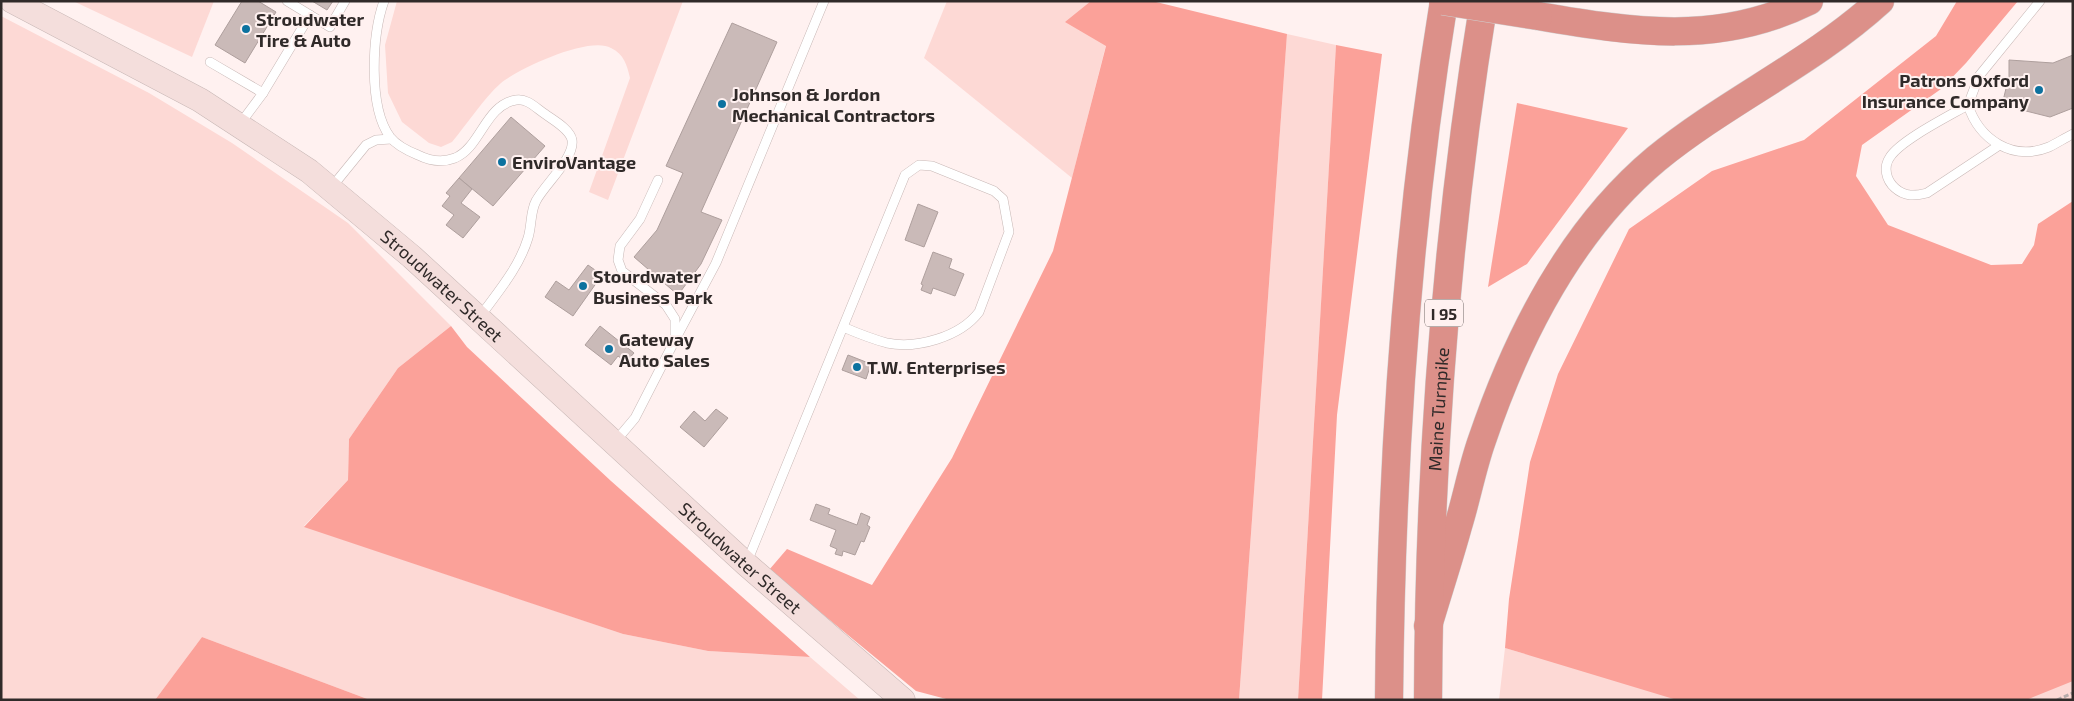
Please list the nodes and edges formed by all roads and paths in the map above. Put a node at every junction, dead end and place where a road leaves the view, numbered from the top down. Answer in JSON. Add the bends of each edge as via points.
{"nodes":[{"id":1,"x":12,"y":1,"type":"edge"},
{"id":2,"x":287,"y":1,"type":"edge"},
{"id":3,"x":345,"y":1,"type":"edge"},
{"id":4,"x":384,"y":1,"type":"edge"},
{"id":5,"x":824,"y":1,"type":"edge"},
{"id":6,"x":1426,"y":1,"type":"edge"},
{"id":7,"x":1444,"y":1,"type":"edge"},
{"id":8,"x":1484,"y":1,"type":"edge"},
{"id":9,"x":1769,"y":1,"type":"edge"},
{"id":10,"x":1809,"y":1,"type":"edge"},
{"id":11,"x":1880,"y":1,"type":"edge"},
{"id":12,"x":2040,"y":1,"type":"edge"},
{"id":13,"x":1538,"y":7,"type":"edge"},
{"id":14,"x":310,"y":15,"type":"junction"},
{"id":15,"x":210,"y":62,"type":"dead end"},
{"id":16,"x":1430,"y":86,"type":"junction"},
{"id":17,"x":263,"y":93,"type":"junction"},
{"id":18,"x":1968,"y":105,"type":"junction"},
{"id":19,"x":240,"y":125,"type":"junction"},
{"id":20,"x":2073,"y":134,"type":"edge"},
{"id":21,"x":391,"y":139,"type":"junction"},
{"id":22,"x":1998,"y":146,"type":"junction"},
{"id":23,"x":658,"y":180,"type":"dead end"},
{"id":24,"x":331,"y":188,"type":"junction"},
{"id":25,"x":479,"y":318,"type":"junction"},
{"id":26,"x":843,"y":327,"type":"junction"},
{"id":27,"x":675,"y":340,"type":"junction"},
{"id":28,"x":614,"y":443,"type":"junction"},
{"id":29,"x":746,"y":564,"type":"junction"},
{"id":30,"x":1428,"y":626,"type":"junction"},
{"id":31,"x":2073,"y":694,"type":"edge"},
{"id":32,"x":903,"y":700,"type":"edge"},
{"id":33,"x":1389,"y":700,"type":"edge"},
{"id":34,"x":1428,"y":700,"type":"edge"},
{"id":35,"x":2057,"y":700,"type":"edge"}],
"edges":[{"from":1,"to":19,"type":"main road","name":"Stroudwater Street","via":[[144,69]]},
{"from":2,"to":14,"type":"lane"},
{"from":3,"to":14,"type":"lane","via":[[330,27]]},
{"from":4,"to":21,"type":"lane","via":[[375,38],[374,67],[384,128]]},
{"from":5,"to":27,"type":"lane","via":[[716,262]]},
{"from":6,"to":16,"type":"highway","via":[[1419,60]]},
{"from":7,"to":13,"type":"highway","bridge":true},
{"from":7,"to":16,"type":"highway","number":"I 95"},
{"from":8,"to":30,"type":"highway","name":"Maine Turnpike","number":"I 95","via":[[1451,246],[1441,351]]},
{"from":9,"to":13,"type":"highway","via":[[1747,9],[1706,16],[1664,18]]},
{"from":10,"to":13,"type":"highway","via":[[1760,20],[1699,32],[1615,29]]},
{"from":11,"to":30,"type":"highway","via":[[1828,43],[1688,134],[1655,160],[1608,208],[1572,254],[1530,326],[1495,403]]},
{"from":12,"to":18,"type":"lane","via":[[1979,76]]},
{"from":14,"to":17,"type":"lane"},
{"from":15,"to":17,"type":"lane"},
{"from":16,"to":33,"type":"highway","number":"I 95","via":[[1401,366],[1390,578]]},
{"from":17,"to":19,"type":"lane"},
{"from":18,"to":22,"type":"lane","via":[[1973,120]]},
{"from":18,"to":22,"type":"lane","via":[[1890,156],[1885,167],[1889,183],[1900,193],[1914,196],[1927,192]]},
{"from":19,"to":24,"type":"main road","name":"Stroudwater Street"},
{"from":20,"to":22,"type":"lane","via":[[2035,151],[2016,151]]},
{"from":21,"to":24,"type":"lane","via":[[376,140],[366,145]]},
{"from":21,"to":25,"type":"lane","via":[[425,158],[440,162],[454,158],[463,153],[497,109],[506,102],[519,99],[527,101],[566,129],[572,138],[567,157],[536,201],[528,239],[516,264]]},
{"from":23,"to":27,"type":"lane","via":[[640,219],[620,246],[618,260],[622,271],[666,305],[675,319]]},
{"from":24,"to":25,"type":"main road","name":"Stroudwater Street"},
{"from":25,"to":28,"type":"main road","name":"Stroudwater Street"},
{"from":26,"to":26,"type":"lane","via":[[904,175],[910,170],[919,165],[932,166],[994,191],[1003,199],[1009,232],[979,312],[968,324],[945,336],[902,343],[888,343]]},
{"from":26,"to":29,"type":"lane"},
{"from":27,"to":28,"type":"lane","via":[[635,418]]},
{"from":28,"to":29,"type":"main road","name":"Stroudwater Street"},
{"from":29,"to":32,"type":"main road","name":"Stroudwater Street"},
{"from":30,"to":34,"type":"highway","name":"Maine Turnpike","number":"I 95"},
{"from":31,"to":35,"type":"path"}]}
